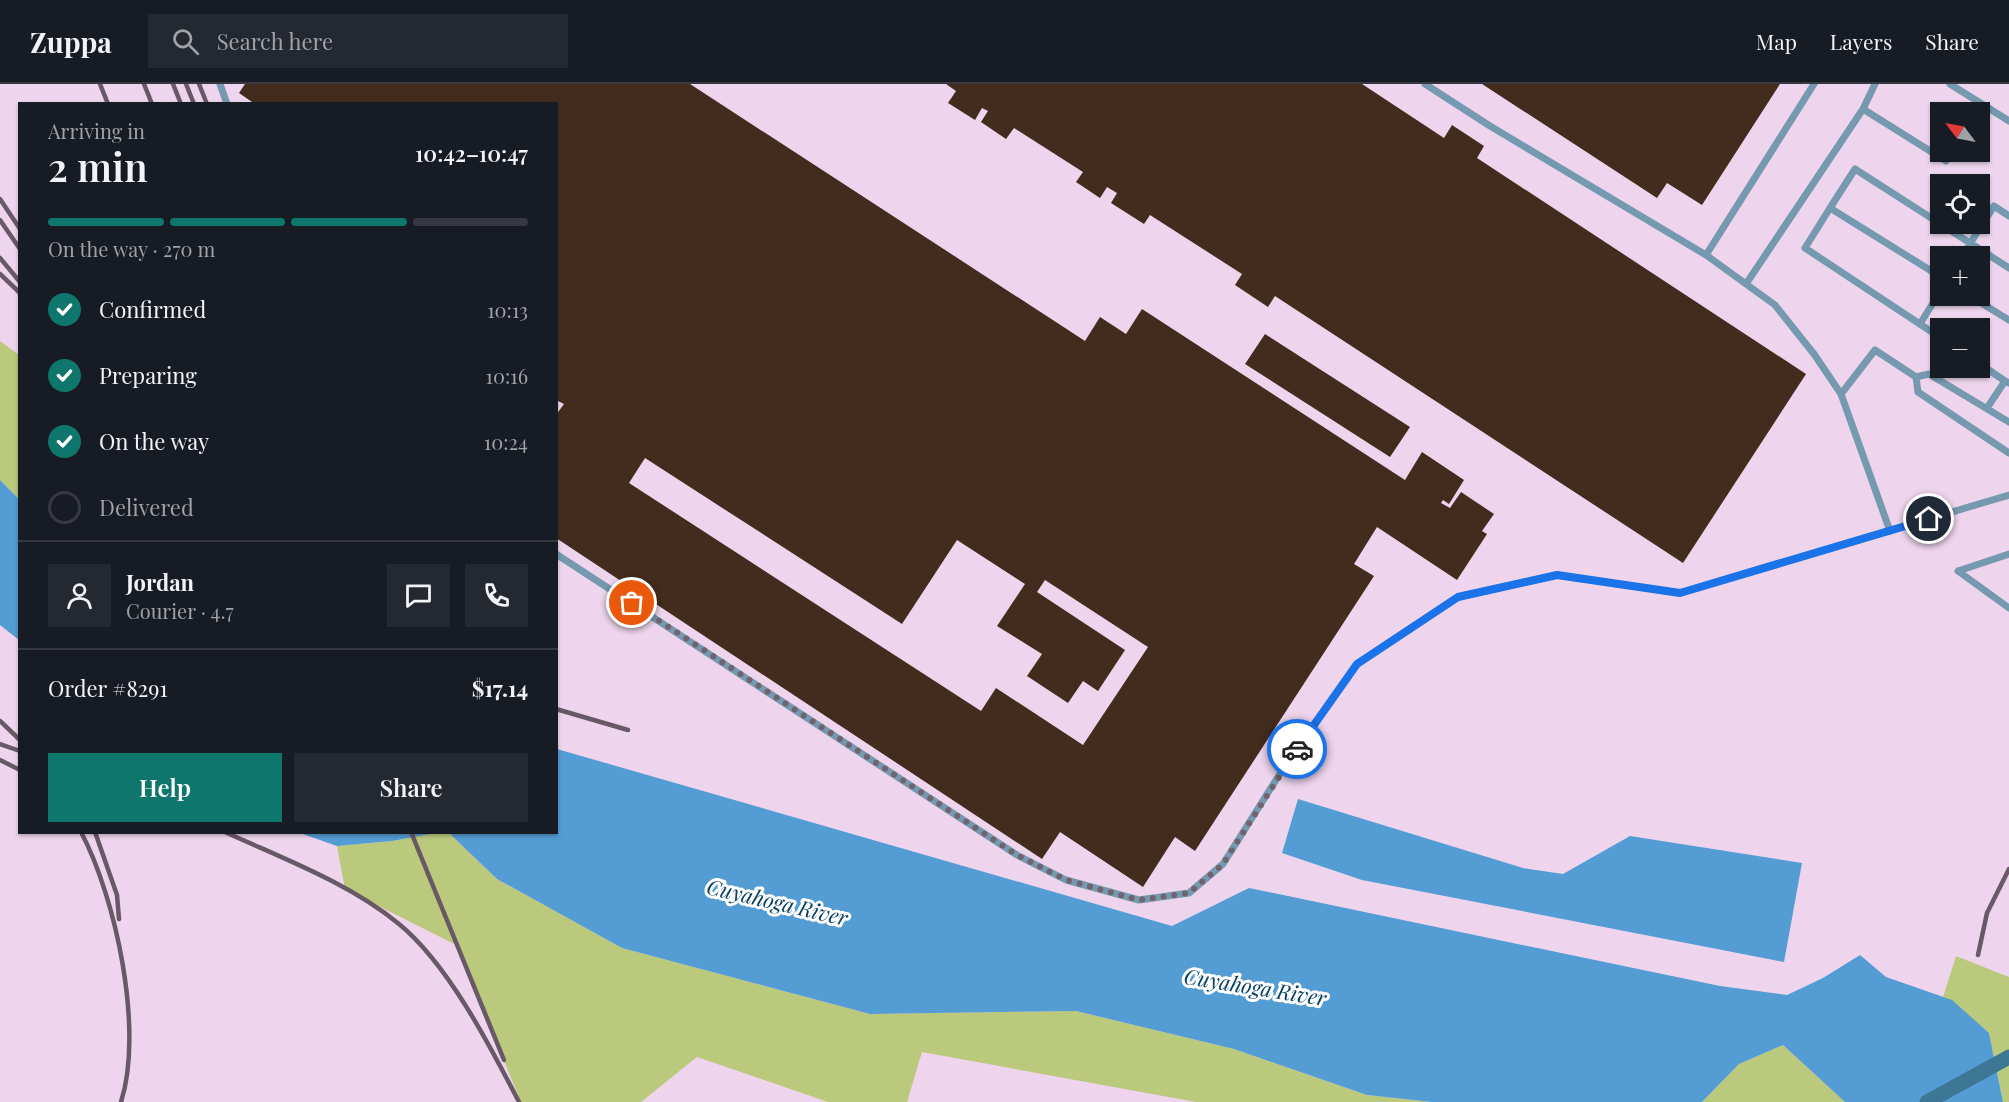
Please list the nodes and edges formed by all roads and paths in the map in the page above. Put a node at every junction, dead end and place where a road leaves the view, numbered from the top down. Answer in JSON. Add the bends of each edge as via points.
{"nodes":[{"id":1,"x":220,"y":84,"type":"edge"},
{"id":2,"x":1425,"y":84,"type":"edge"},
{"id":3,"x":1814,"y":84,"type":"edge"},
{"id":4,"x":1875,"y":84,"type":"edge"},
{"id":5,"x":1950,"y":84,"type":"edge"},
{"id":6,"x":226,"y":102,"type":"edge"},
{"id":7,"x":1863,"y":109,"type":"junction"},
{"id":8,"x":2009,"y":121,"type":"edge"},
{"id":9,"x":1930,"y":151,"type":"edge"},
{"id":10,"x":1830,"y":208,"type":"junction"},
{"id":11,"x":2009,"y":216,"type":"edge"},
{"id":12,"x":1970,"y":243,"type":"junction"},
{"id":13,"x":1968,"y":246,"type":"edge"},
{"id":14,"x":1706,"y":255,"type":"junction"},
{"id":15,"x":2009,"y":268,"type":"edge"},
{"id":16,"x":1930,"y":270,"type":"edge"},
{"id":17,"x":1746,"y":284,"type":"junction"},
{"id":18,"x":1931,"y":306,"type":"edge"},
{"id":19,"x":1986,"y":306,"type":"edge"},
{"id":20,"x":2009,"y":320,"type":"edge"},
{"id":21,"x":1920,"y":324,"type":"junction"},
{"id":22,"x":1930,"y":331,"type":"edge"},
{"id":23,"x":1990,"y":371,"type":"edge"},
{"id":24,"x":1916,"y":378,"type":"junction"},
{"id":25,"x":2007,"y":382,"type":"edge"},
{"id":26,"x":1841,"y":394,"type":"junction"},
{"id":27,"x":1987,"y":408,"type":"junction"},
{"id":28,"x":2009,"y":422,"type":"edge"},
{"id":29,"x":2009,"y":453,"type":"edge"},
{"id":30,"x":2009,"y":495,"type":"edge"},
{"id":31,"x":1890,"y":531,"type":"junction"},
{"id":32,"x":2009,"y":554,"type":"edge"},
{"id":33,"x":558,"y":555,"type":"edge"},
{"id":34,"x":2009,"y":608,"type":"edge"},
{"id":35,"x":2009,"y":1057,"type":"edge"},
{"id":36,"x":1927,"y":1102,"type":"edge"}],
"edges":[{"from":1,"to":6,"type":"lane"},
{"from":2,"to":14,"type":"lane"},
{"from":3,"to":14,"type":"lane"},
{"from":4,"to":7,"type":"lane"},
{"from":5,"to":8,"type":"lane"},
{"from":7,"to":9,"type":"lane"},
{"from":7,"to":17,"type":"lane"},
{"from":10,"to":12,"type":"lane","via":[[1855,169]]},
{"from":10,"to":16,"type":"lane"},
{"from":10,"to":21,"type":"lane","via":[[1805,248]]},
{"from":11,"to":12,"type":"lane","via":[[1994,206]]},
{"from":12,"to":13,"type":"lane"},
{"from":12,"to":15,"type":"lane"},
{"from":14,"to":17,"type":"lane"},
{"from":17,"to":26,"type":"lane","via":[[1774,305]]},
{"from":18,"to":21,"type":"lane"},
{"from":19,"to":20,"type":"lane"},
{"from":21,"to":22,"type":"lane"},
{"from":23,"to":25,"type":"lane"},
{"from":24,"to":26,"type":"lane","via":[[1875,351]]},
{"from":24,"to":27,"type":"lane","via":[[1929,374]]},
{"from":24,"to":29,"type":"lane","via":[[1918,392]]},
{"from":25,"to":27,"type":"lane"},
{"from":26,"to":31,"type":"lane"},
{"from":27,"to":28,"type":"lane"},
{"from":30,"to":31,"type":"lane"},
{"from":31,"to":33,"type":"lane","via":[[1680,593],[1557,575],[1458,597],[1357,664],[1281,772],[1223,864],[1189,893],[1139,900],[1066,880],[1017,855]]},
{"from":32,"to":34,"type":"lane","via":[[1958,571]]},
{"from":35,"to":36,"type":"main road"}]}
